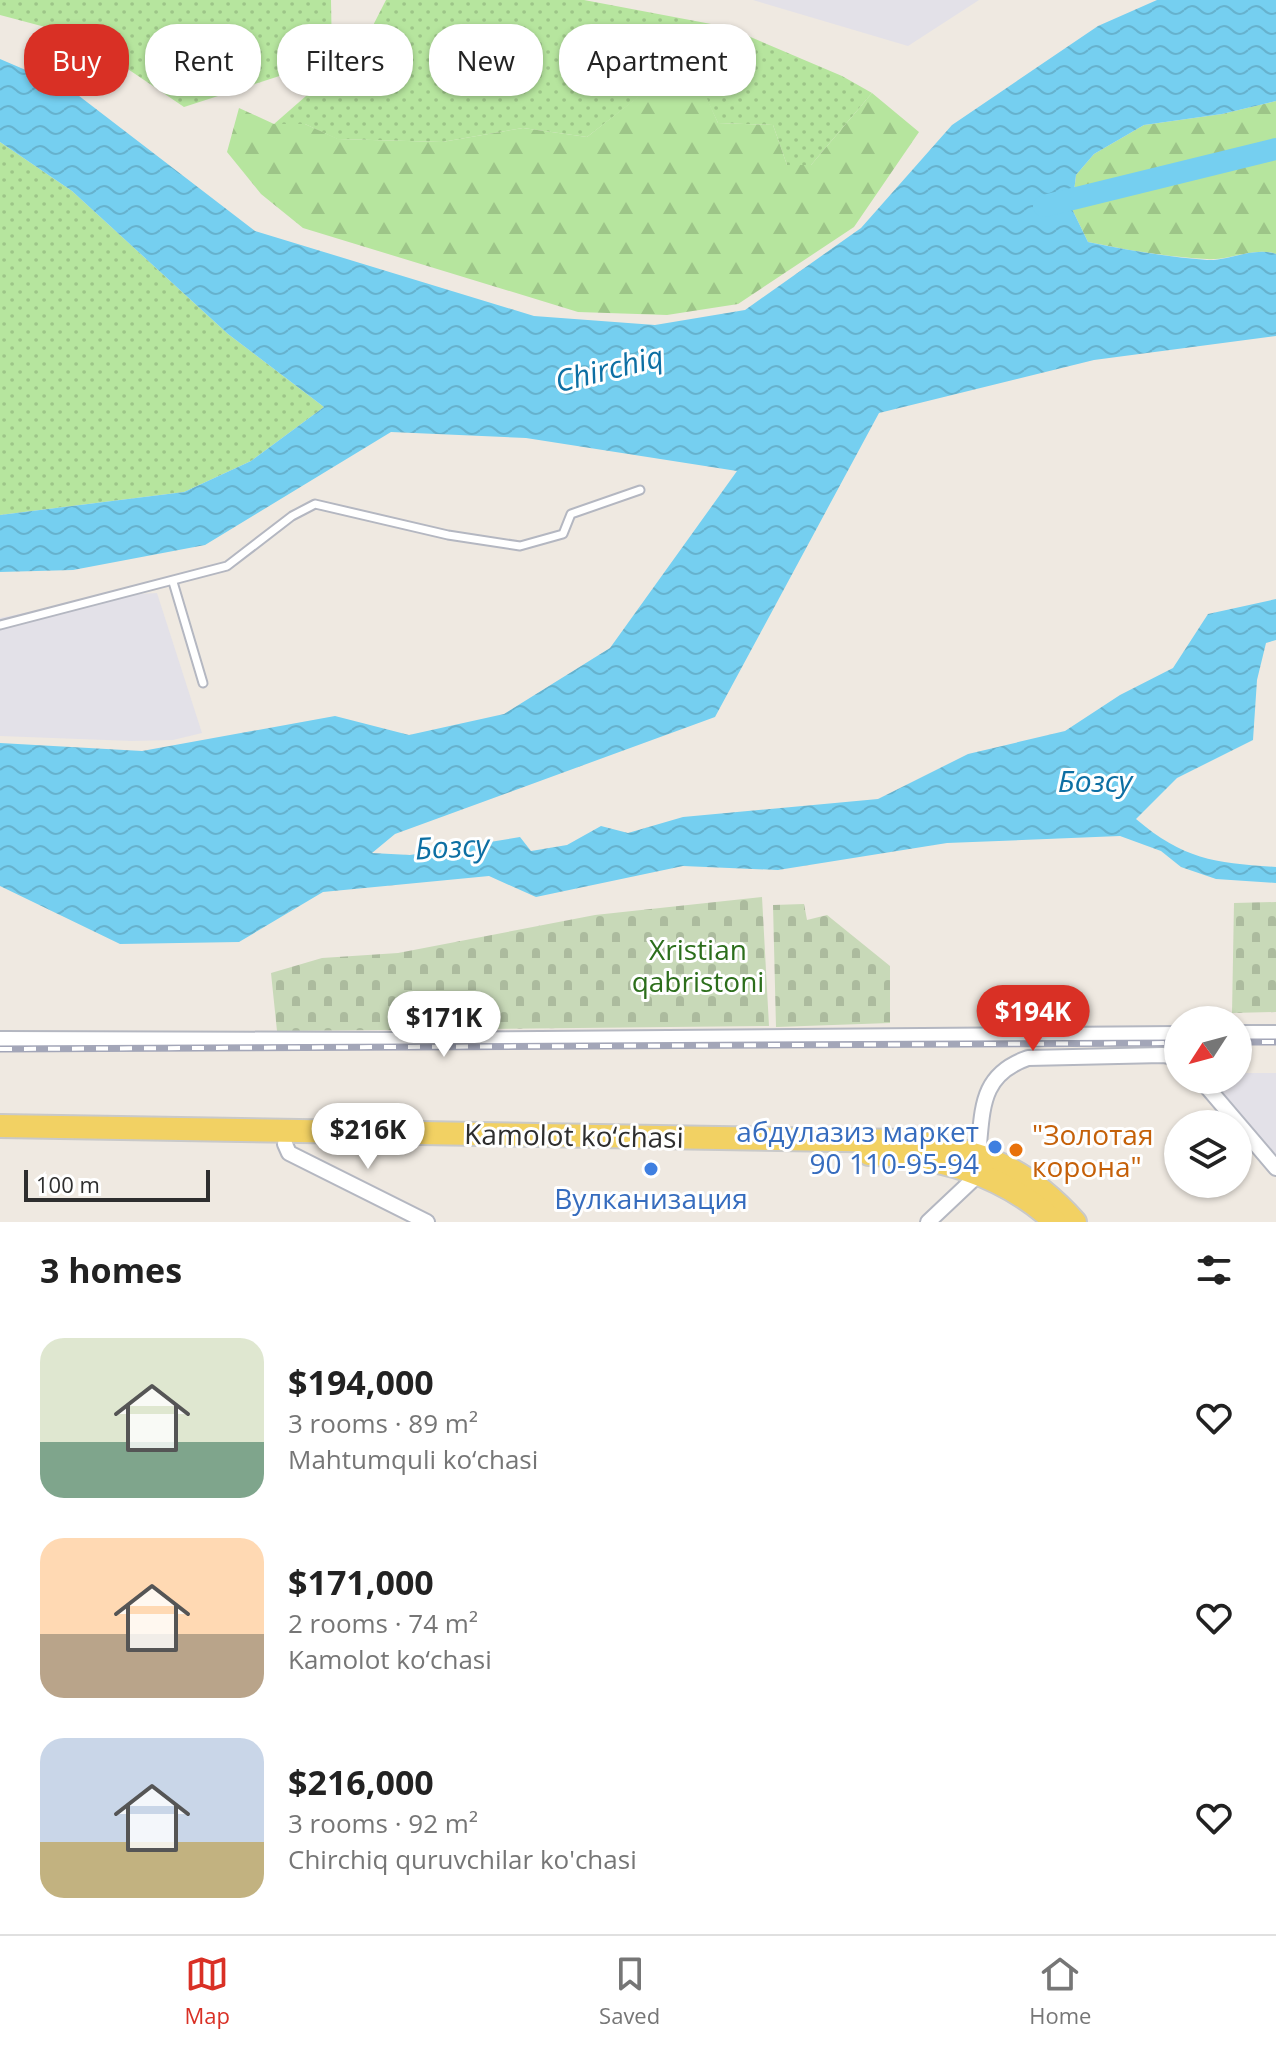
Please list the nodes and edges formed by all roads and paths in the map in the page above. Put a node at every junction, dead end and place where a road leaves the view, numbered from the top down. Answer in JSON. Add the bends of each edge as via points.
{"nodes":[{"id":1,"x":640,"y":490,"type":"dead end"},
{"id":2,"x":173,"y":582,"type":"junction"},
{"id":3,"x":0,"y":625,"type":"edge"},
{"id":4,"x":203,"y":683,"type":"dead end"},
{"id":5,"x":1252,"y":1033,"type":"edge"},
{"id":6,"x":1276,"y":1033,"type":"edge"},
{"id":7,"x":1164,"y":1034,"type":"edge"},
{"id":8,"x":0,"y":1039,"type":"edge"},
{"id":9,"x":1164,"y":1055,"type":"edge"},
{"id":10,"x":1213,"y":1094,"type":"edge"},
{"id":11,"x":0,"y":1126,"type":"edge"},
{"id":12,"x":0,"y":1139,"type":"edge"},
{"id":13,"x":285,"y":1144,"type":"junction"},
{"id":14,"x":979,"y":1164,"type":"junction"},
{"id":15,"x":1276,"y":1168,"type":"edge"},
{"id":16,"x":427,"y":1222,"type":"edge"},
{"id":17,"x":928,"y":1222,"type":"edge"},
{"id":18,"x":1055,"y":1222,"type":"edge"},
{"id":19,"x":1075,"y":1222,"type":"edge"}],
"edges":[{"from":1,"to":2,"type":"lane","via":[[571,514],[563,534],[520,546],[315,504],[227,566]]},
{"from":2,"to":3,"type":"lane"},
{"from":2,"to":4,"type":"lane"},
{"from":5,"to":6,"type":"street"},
{"from":7,"to":8,"type":"street"},
{"from":9,"to":14,"type":"street","via":[[1016,1062],[987,1088]]},
{"from":10,"to":15,"type":"street"},
{"from":11,"to":14,"type":"main road","name":"Kamolot ko‘chasi","via":[[905,1141]]},
{"from":12,"to":13,"type":"main road"},
{"from":13,"to":14,"type":"main road","via":[[885,1154]]},
{"from":13,"to":16,"type":"street","via":[[289,1153]]},
{"from":14,"to":17,"type":"street"},
{"from":14,"to":18,"type":"main road"},
{"from":14,"to":19,"type":"main road","name":"Kamolot ko‘chasi","via":[[1029,1178]]}]}
